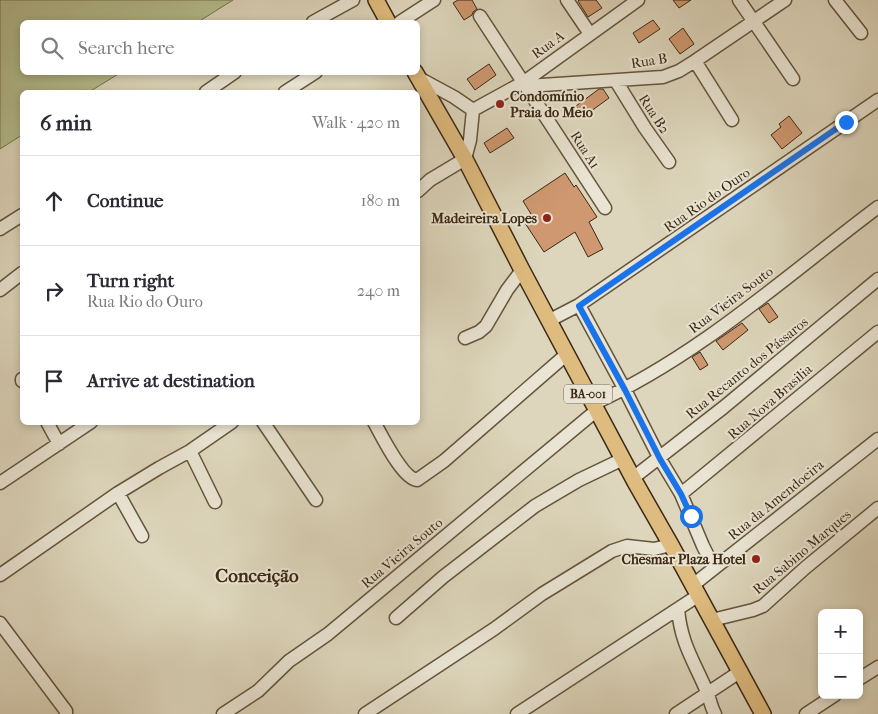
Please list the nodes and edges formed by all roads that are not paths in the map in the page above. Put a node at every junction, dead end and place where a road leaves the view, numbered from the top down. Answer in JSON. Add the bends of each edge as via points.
{"nodes":[{"id":1,"x":352,"y":0,"type":"edge"},
{"id":2,"x":376,"y":0,"type":"edge"},
{"id":3,"x":434,"y":0,"type":"edge"},
{"id":4,"x":567,"y":0,"type":"edge"},
{"id":5,"x":638,"y":0,"type":"edge"},
{"id":6,"x":739,"y":0,"type":"edge"},
{"id":7,"x":785,"y":0,"type":"edge"},
{"id":8,"x":835,"y":0,"type":"edge"},
{"id":9,"x":480,"y":16,"type":"dead end"},
{"id":10,"x":317,"y":20,"type":"edge"},
{"id":11,"x":387,"y":20,"type":"edge"},
{"id":12,"x":403,"y":20,"type":"edge"},
{"id":13,"x":753,"y":21,"type":"junction"},
{"id":14,"x":861,"y":33,"type":"dead end"},
{"id":15,"x":590,"y":34,"type":"junction"},
{"id":16,"x":695,"y":61,"type":"junction"},
{"id":17,"x":232,"y":75,"type":"edge"},
{"id":18,"x":311,"y":75,"type":"edge"},
{"id":19,"x":416,"y":75,"type":"edge"},
{"id":20,"x":793,"y":79,"type":"dead end"},
{"id":21,"x":616,"y":81,"type":"junction"},
{"id":22,"x":525,"y":84,"type":"junction"},
{"id":23,"x":209,"y":90,"type":"edge"},
{"id":24,"x":288,"y":90,"type":"edge"},
{"id":25,"x":878,"y":100,"type":"edge"},
{"id":26,"x":473,"y":110,"type":"junction"},
{"id":27,"x":732,"y":120,"type":"dead end"},
{"id":28,"x":465,"y":159,"type":"junction"},
{"id":29,"x":670,"y":162,"type":"dead end"},
{"id":30,"x":420,"y":189,"type":"edge"},
{"id":31,"x":878,"y":207,"type":"edge"},
{"id":32,"x":605,"y":208,"type":"dead end"},
{"id":33,"x":20,"y":216,"type":"edge"},
{"id":34,"x":0,"y":229,"type":"edge"},
{"id":35,"x":522,"y":270,"type":"junction"},
{"id":36,"x":20,"y":275,"type":"edge"},
{"id":37,"x":878,"y":279,"type":"edge"},
{"id":38,"x":0,"y":290,"type":"edge"},
{"id":39,"x":579,"y":306,"type":"junction"},
{"id":40,"x":550,"y":320,"type":"junction"},
{"id":41,"x":878,"y":332,"type":"edge"},
{"id":42,"x":465,"y":338,"type":"dead end"},
{"id":43,"x":568,"y":354,"type":"junction"},
{"id":44,"x":625,"y":390,"type":"junction"},
{"id":45,"x":595,"y":407,"type":"junction"},
{"id":46,"x":49,"y":425,"type":"edge"},
{"id":47,"x":87,"y":425,"type":"edge"},
{"id":48,"x":228,"y":425,"type":"edge"},
{"id":49,"x":265,"y":425,"type":"edge"},
{"id":50,"x":376,"y":425,"type":"edge"},
{"id":51,"x":878,"y":438,"type":"edge"},
{"id":52,"x":59,"y":444,"type":"junction"},
{"id":53,"x":190,"y":450,"type":"junction"},
{"id":54,"x":624,"y":459,"type":"junction"},
{"id":55,"x":660,"y":459,"type":"junction"},
{"id":56,"x":633,"y":478,"type":"junction"},
{"id":57,"x":0,"y":483,"type":"edge"},
{"id":58,"x":118,"y":493,"type":"junction"},
{"id":59,"x":681,"y":494,"type":"junction"},
{"id":60,"x":316,"y":500,"type":"dead end"},
{"id":61,"x":215,"y":502,"type":"dead end"},
{"id":62,"x":878,"y":508,"type":"edge"},
{"id":63,"x":142,"y":536,"type":"dead end"},
{"id":64,"x":672,"y":545,"type":"junction"},
{"id":65,"x":714,"y":568,"type":"junction"},
{"id":66,"x":0,"y":575,"type":"edge"},
{"id":67,"x":696,"y":590,"type":"junction"},
{"id":68,"x":678,"y":609,"type":"junction"},
{"id":69,"x":396,"y":618,"type":"dead end"},
{"id":70,"x":712,"y":620,"type":"junction"},
{"id":71,"x":0,"y":623,"type":"edge"},
{"id":72,"x":878,"y":667,"type":"edge"},
{"id":73,"x":741,"y":671,"type":"junction"},
{"id":74,"x":863,"y":676,"type":"edge"},
{"id":75,"x":708,"y":694,"type":"junction"},
{"id":76,"x":829,"y":699,"type":"edge"},
{"id":77,"x":66,"y":714,"type":"edge"},
{"id":78,"x":223,"y":714,"type":"edge"},
{"id":79,"x":364,"y":714,"type":"edge"},
{"id":80,"x":517,"y":714,"type":"edge"},
{"id":81,"x":676,"y":714,"type":"edge"},
{"id":82,"x":715,"y":714,"type":"edge"},
{"id":83,"x":763,"y":714,"type":"edge"},
{"id":84,"x":806,"y":714,"type":"edge"}],
"edges":[{"from":1,"to":10,"type":"street"},
{"from":2,"to":11,"type":"main road"},
{"from":3,"to":12,"type":"street"},
{"from":4,"to":15,"type":"street"},
{"from":5,"to":15,"type":"street","name":"Rua A"},
{"from":6,"to":13,"type":"street"},
{"from":7,"to":13,"type":"street","name":"Rua B"},
{"from":8,"to":14,"type":"street"},
{"from":9,"to":22,"type":"street","name":"Rua A1"},
{"from":13,"to":16,"type":"street","name":"Rua B"},
{"from":13,"to":20,"type":"street"},
{"from":15,"to":22,"type":"street","name":"Rua A"},
{"from":16,"to":21,"type":"street","name":"Rua B","via":[[664,77]]},
{"from":16,"to":27,"type":"street"},
{"from":17,"to":23,"type":"street"},
{"from":18,"to":24,"type":"street"},
{"from":19,"to":26,"type":"street"},
{"from":19,"to":28,"type":"main road","number":"BA-001"},
{"from":21,"to":22,"type":"street","name":"Rua B"},
{"from":21,"to":29,"type":"street","name":"Rua B2"},
{"from":22,"to":26,"type":"street","name":"Rua A"},
{"from":22,"to":32,"type":"street","name":"Rua A1"},
{"from":25,"to":39,"type":"street","name":"Rua Rio do Ouro"},
{"from":26,"to":28,"type":"street"},
{"from":28,"to":30,"type":"street"},
{"from":28,"to":35,"type":"main road","number":"BA-001"},
{"from":31,"to":44,"type":"street","name":"Rua Vieira Souto","via":[[706,338]]},
{"from":33,"to":34,"type":"street"},
{"from":35,"to":40,"type":"main road","number":"BA-001"},
{"from":35,"to":42,"type":"street","via":[[506,290],[486,326]]},
{"from":36,"to":38,"type":"street"},
{"from":37,"to":55,"type":"street","name":"Rua Recanto dos Pássaros"},
{"from":39,"to":40,"type":"street","name":"Rua Rio do Ouro"},
{"from":39,"to":44,"type":"street"},
{"from":40,"to":43,"type":"main road","number":"BA-001"},
{"from":41,"to":59,"type":"street","name":"Rua Nova Brasilia"},
{"from":43,"to":45,"type":"main road","number":"BA-001"},
{"from":43,"to":50,"type":"street","via":[[444,461],[417,480],[410,478],[400,466]]},
{"from":44,"to":45,"type":"street","name":"Rua Vieira Souto"},
{"from":44,"to":55,"type":"street"},
{"from":45,"to":54,"type":"main road","number":"BA-001"},
{"from":45,"to":78,"type":"street","name":"Rua Vieira Souto","via":[[328,634]]},
{"from":46,"to":52,"type":"street"},
{"from":47,"to":52,"type":"street"},
{"from":48,"to":53,"type":"street"},
{"from":49,"to":60,"type":"street"},
{"from":51,"to":65,"type":"street","name":"Rua da Amendoeira"},
{"from":52,"to":57,"type":"street"},
{"from":53,"to":58,"type":"street"},
{"from":53,"to":61,"type":"street"},
{"from":54,"to":56,"type":"main road","number":"BA-001"},
{"from":54,"to":69,"type":"street","via":[[535,506]]},
{"from":55,"to":56,"type":"street","name":"Rua Recanto dos Pássaros"},
{"from":55,"to":59,"type":"street"},
{"from":56,"to":64,"type":"main road","number":"BA-001"},
{"from":58,"to":63,"type":"street"},
{"from":58,"to":66,"type":"street"},
{"from":59,"to":65,"type":"street"},
{"from":62,"to":70,"type":"street","name":"Rua Sabino Marques","via":[[763,606]]},
{"from":64,"to":67,"type":"main road","number":"BA-001"},
{"from":64,"to":79,"type":"street","via":[[658,549],[627,546],[612,551],[542,594],[480,639]]},
{"from":65,"to":67,"type":"street","name":"Rua da Amendoeira"},
{"from":67,"to":68,"type":"street","name":"Rua da Amendoeira"},
{"from":67,"to":70,"type":"main road","number":"BA-001"},
{"from":68,"to":75,"type":"street","via":[[687,651]]},
{"from":68,"to":80,"type":"street","name":"Rua da Amendoeira"},
{"from":70,"to":73,"type":"main road","number":"BA-001"},
{"from":71,"to":77,"type":"street"},
{"from":72,"to":74,"type":"street"},
{"from":73,"to":75,"type":"street"},
{"from":73,"to":83,"type":"main road","number":"BA-001"},
{"from":75,"to":81,"type":"street"},
{"from":75,"to":82,"type":"street"},
{"from":76,"to":84,"type":"street"}]}
